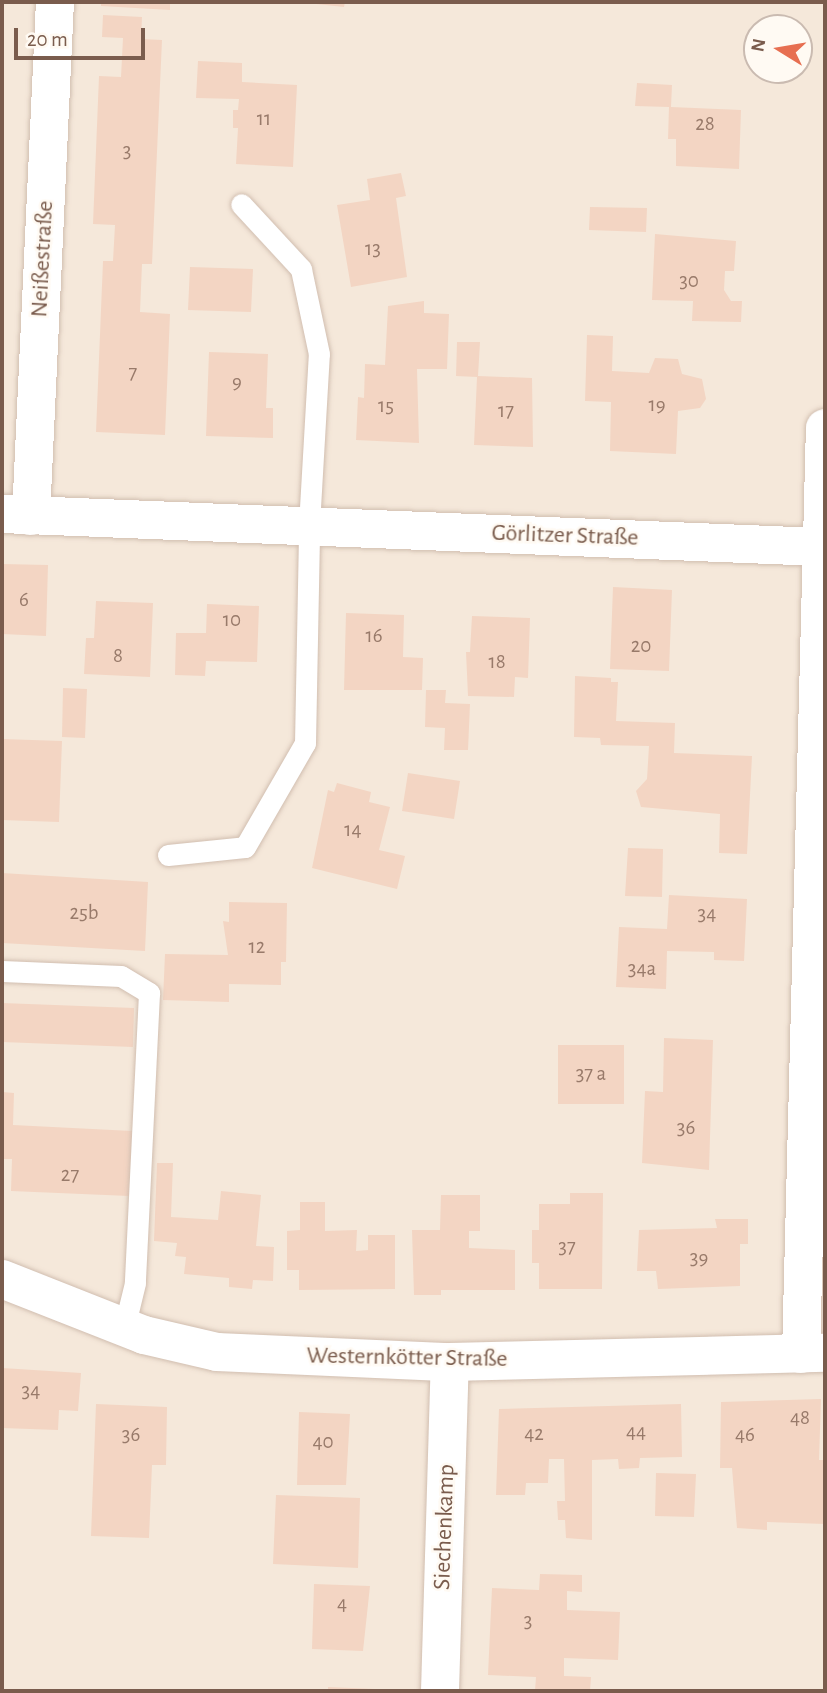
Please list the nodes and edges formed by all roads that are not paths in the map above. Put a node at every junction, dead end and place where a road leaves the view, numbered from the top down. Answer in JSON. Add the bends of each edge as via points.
{"nodes":[{"id":1,"x":55,"y":2,"type":"edge"},
{"id":2,"x":241,"y":204,"type":"dead end"},
{"id":3,"x":825,"y":428,"type":"edge"},
{"id":4,"x":16,"y":515,"type":"edge"},
{"id":5,"x":309,"y":525,"type":"junction"},
{"id":6,"x":820,"y":547,"type":"junction"},
{"id":7,"x":168,"y":855,"type":"dead end"},
{"id":8,"x":2,"y":971,"type":"edge"},
{"id":9,"x":2,"y":1279,"type":"edge"},
{"id":10,"x":124,"y":1328,"type":"junction"},
{"id":11,"x":813,"y":1354,"type":"edge"},
{"id":12,"x":450,"y":1362,"type":"junction"},
{"id":13,"x":440,"y":1691,"type":"edge"}],
"edges":[{"from":1,"to":4,"type":"street","name":"Neißestraße"},
{"from":2,"to":5,"type":"lane","via":[[301,269],[318,354]]},
{"from":3,"to":6,"type":"street"},
{"from":4,"to":5,"type":"street","name":"Görlitzer Straße"},
{"from":5,"to":6,"type":"street","name":"Görlitzer Straße"},
{"from":5,"to":7,"type":"lane","via":[[305,743],[245,847]]},
{"from":6,"to":11,"type":"street"},
{"from":8,"to":10,"type":"lane","via":[[121,976],[149,993],[135,1283]]},
{"from":9,"to":10,"type":"street","name":"Westernkötter Straße"},
{"from":10,"to":12,"type":"street","name":"Westernkötter Straße","via":[[217,1352]]},
{"from":11,"to":12,"type":"street","name":"Westernkötter Straße"},
{"from":12,"to":13,"type":"street","name":"Siechenkamp"}]}
